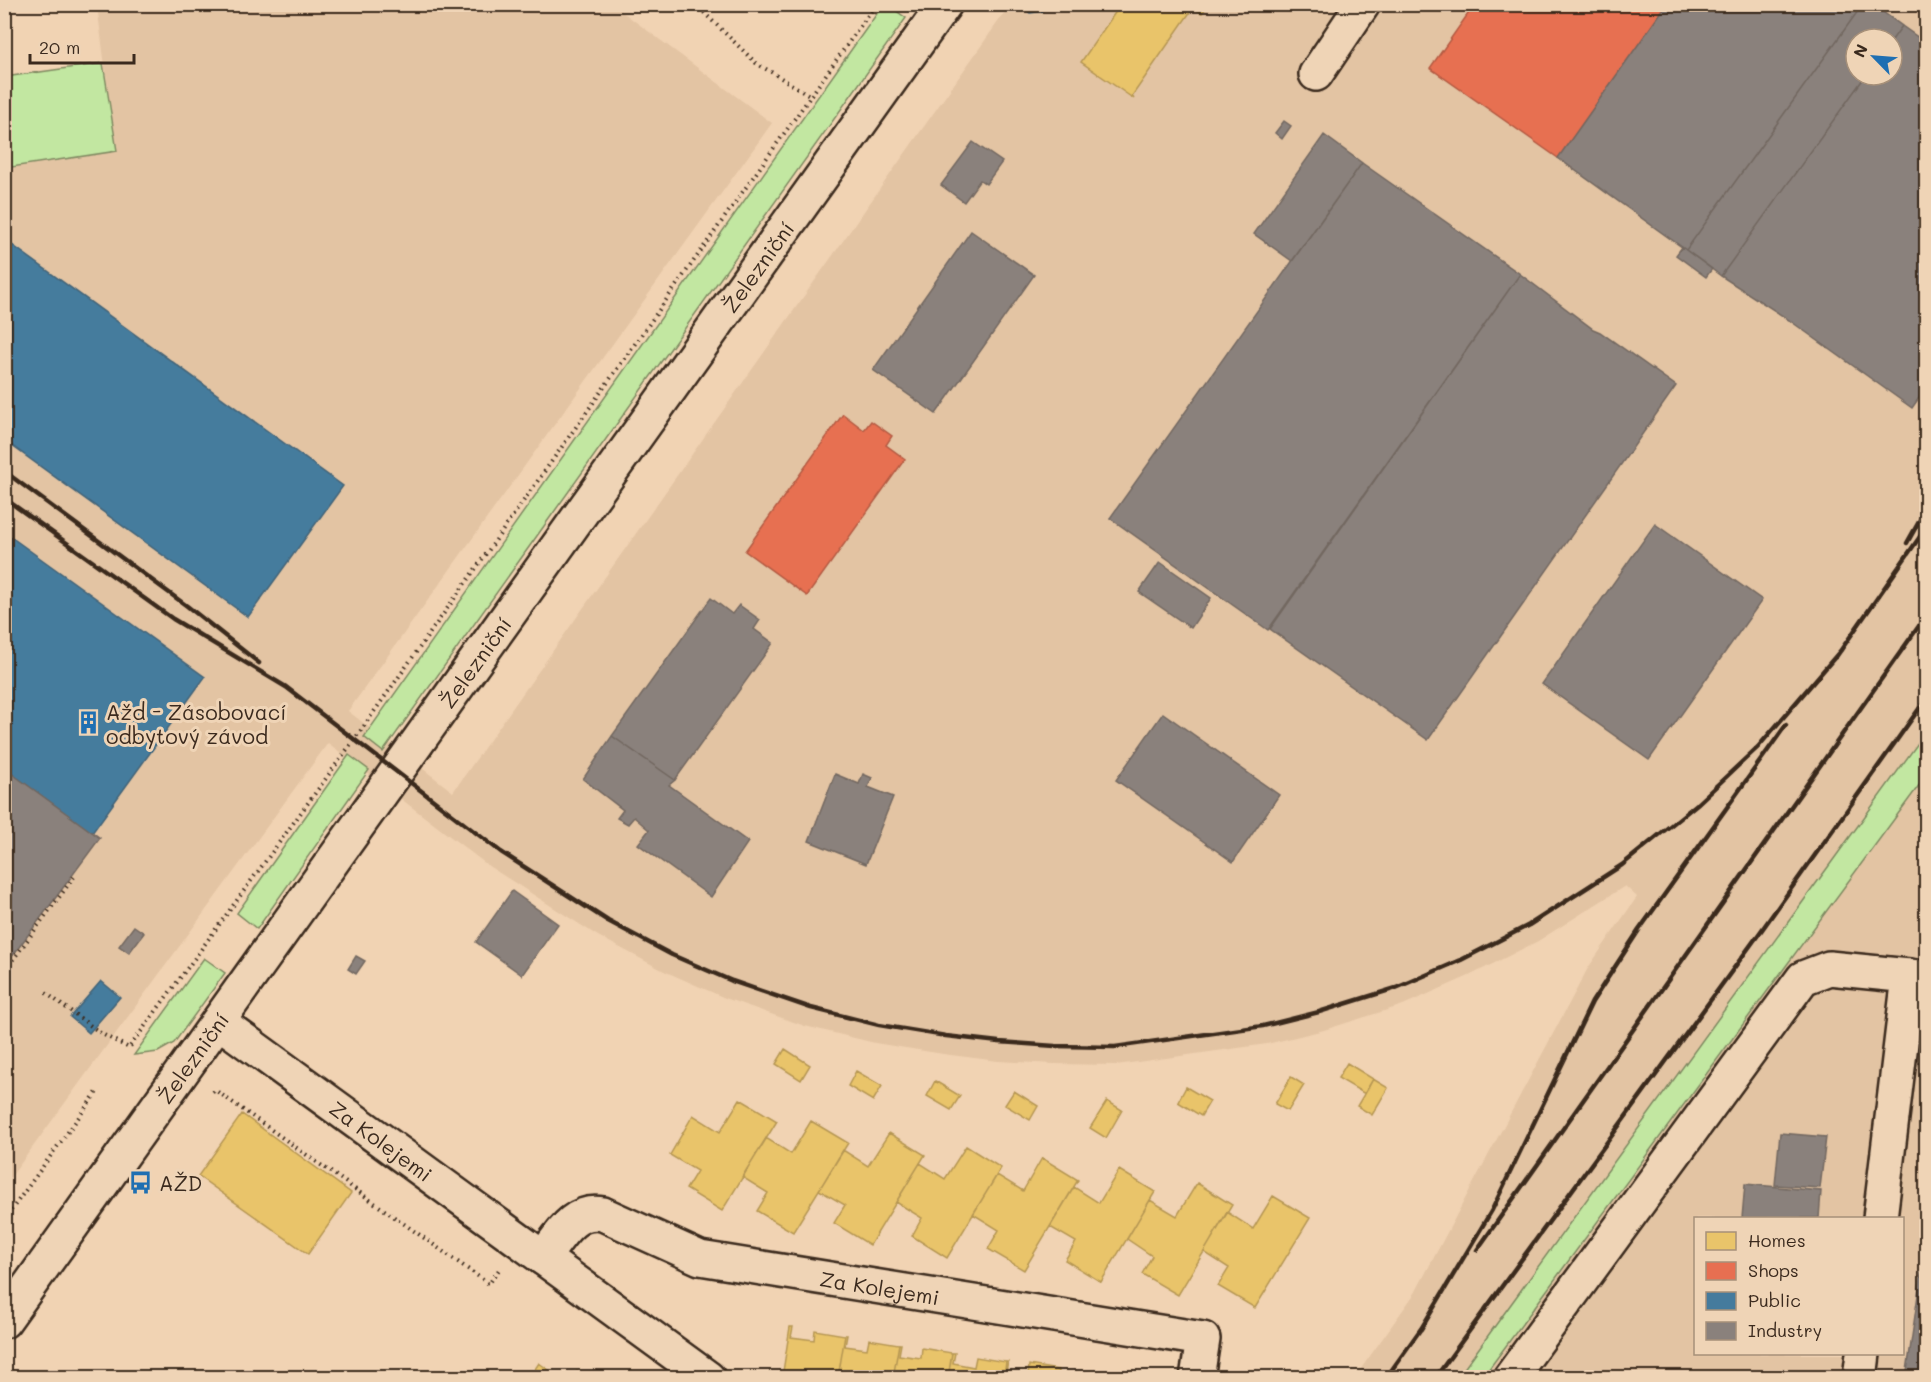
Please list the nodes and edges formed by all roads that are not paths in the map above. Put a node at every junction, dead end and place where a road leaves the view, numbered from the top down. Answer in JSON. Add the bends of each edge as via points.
{"nodes":[{"id":1,"x":945,"y":4,"type":"edge"},
{"id":2,"x":1363,"y":4,"type":"edge"},
{"id":3,"x":1316,"y":74,"type":"dead end"},
{"id":4,"x":1918,"y":977,"type":"edge"},
{"id":5,"x":219,"y":1022,"type":"junction"},
{"id":6,"x":1880,"y":1217,"type":"edge"},
{"id":7,"x":543,"y":1258,"type":"junction"},
{"id":8,"x":4,"y":1321,"type":"edge"},
{"id":9,"x":1863,"y":1355,"type":"edge"},
{"id":10,"x":708,"y":1377,"type":"edge"},
{"id":11,"x":1197,"y":1377,"type":"edge"},
{"id":12,"x":1510,"y":1377,"type":"edge"},
{"id":13,"x":1860,"y":1377,"type":"edge"}],
"edges":[{"from":1,"to":5,"type":"street","name":"Železniční"},
{"from":2,"to":3,"type":"street"},
{"from":4,"to":6,"type":"street"},
{"from":4,"to":12,"type":"street","via":[[1829,968],[1803,978]]},
{"from":5,"to":7,"type":"street","name":"Za Kolejemi"},
{"from":5,"to":8,"type":"street","name":"Železniční"},
{"from":7,"to":10,"type":"street","name":"Za Kolejemi"},
{"from":7,"to":11,"type":"street","name":"Za Kolejemi","via":[[566,1226],[583,1214],[603,1214],[700,1258],[1203,1339]]},
{"from":9,"to":13,"type":"street"}]}
